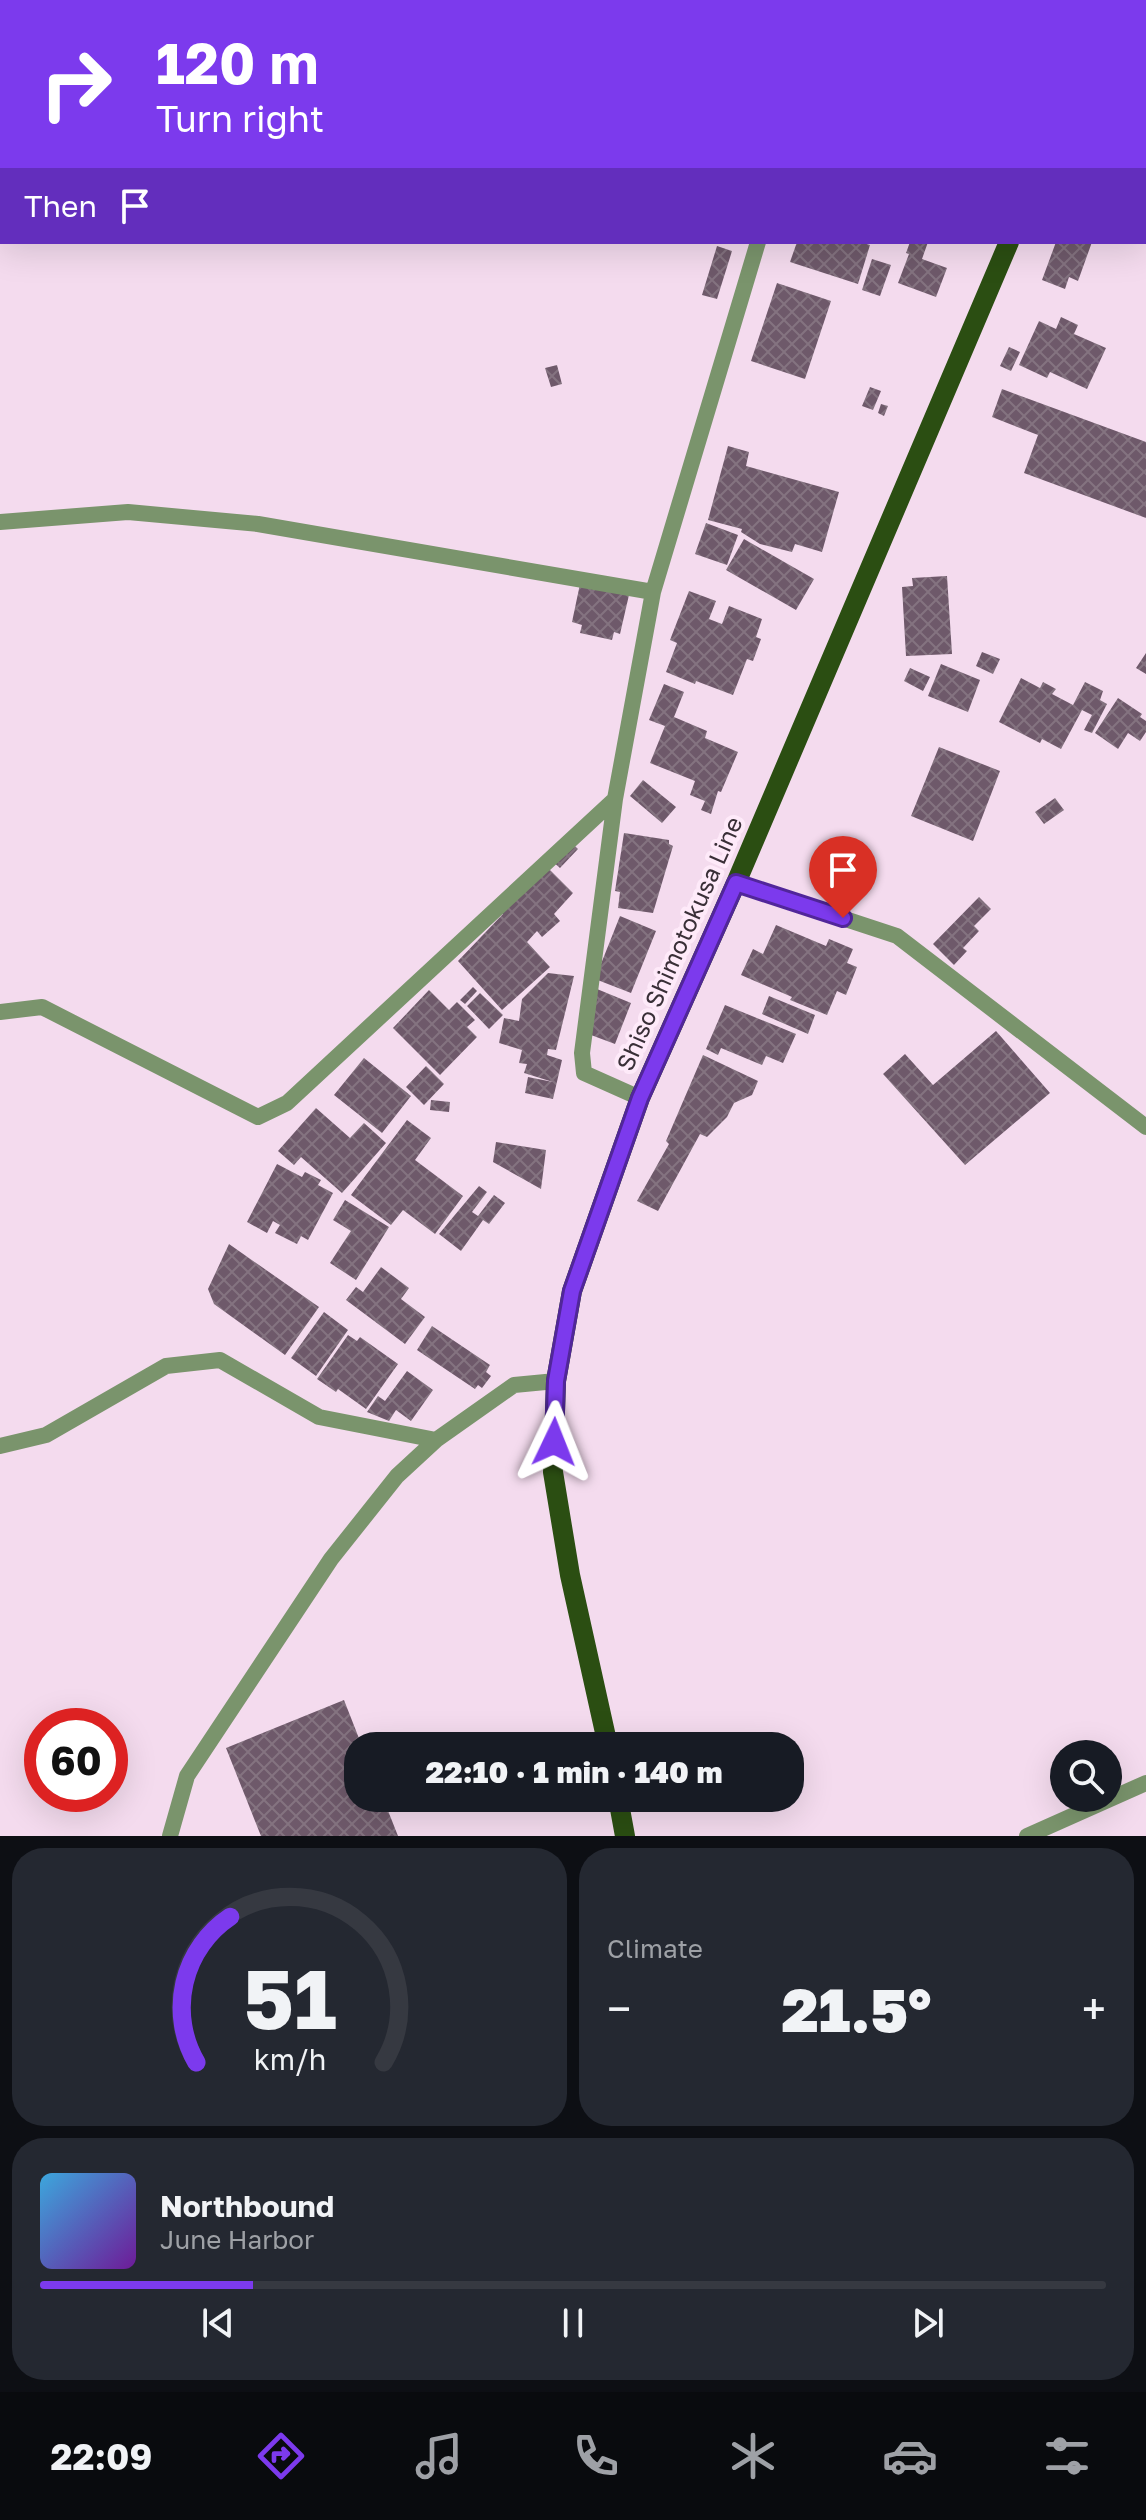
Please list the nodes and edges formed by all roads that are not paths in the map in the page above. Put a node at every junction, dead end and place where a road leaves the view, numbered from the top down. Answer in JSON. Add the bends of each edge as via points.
{"nodes":[{"id":1,"x":757,"y":244,"type":"edge"},
{"id":2,"x":1008,"y":244,"type":"edge"},
{"id":3,"x":0,"y":522,"type":"edge"},
{"id":4,"x":653,"y":592,"type":"junction"},
{"id":5,"x":615,"y":799,"type":"junction"},
{"id":6,"x":736,"y":883,"type":"junction"},
{"id":7,"x":0,"y":1012,"type":"edge"},
{"id":8,"x":640,"y":1098,"type":"junction"},
{"id":9,"x":1146,"y":1127,"type":"edge"},
{"id":10,"x":556,"y":1381,"type":"junction"},
{"id":11,"x":436,"y":1440,"type":"junction"},
{"id":12,"x":0,"y":1446,"type":"edge"},
{"id":13,"x":605,"y":1732,"type":"edge"},
{"id":14,"x":1146,"y":1783,"type":"edge"},
{"id":15,"x":621,"y":1812,"type":"edge"},
{"id":16,"x":170,"y":1836,"type":"edge"},
{"id":17,"x":625,"y":1836,"type":"edge"},
{"id":18,"x":1027,"y":1836,"type":"edge"}],
"edges":[{"from":1,"to":4,"type":"street"},
{"from":2,"to":6,"type":"main road","name":"Shiso Shimotokusa Line"},
{"from":3,"to":4,"type":"street","via":[[128,512],[258,524]]},
{"from":4,"to":5,"type":"street"},
{"from":5,"to":7,"type":"street","via":[[287,1103],[258,1117],[42,1007]]},
{"from":5,"to":8,"type":"street","via":[[582,1053],[584,1073]]},
{"from":6,"to":8,"type":"main road","name":"Shiso Shimotokusa Line"},
{"from":6,"to":9,"type":"street","via":[[897,936]]},
{"from":8,"to":10,"type":"main road","name":"Shiso Shimotokusa Line","via":[[572,1291]]},
{"from":10,"to":11,"type":"street","via":[[514,1385]]},
{"from":10,"to":13,"type":"main road","name":"Shiso Shimotokusa Line","via":[[553,1472]]},
{"from":11,"to":12,"type":"street","via":[[319,1417],[220,1360],[166,1366],[46,1435]]},
{"from":11,"to":16,"type":"street","via":[[397,1476],[331,1559],[187,1776]]},
{"from":14,"to":18,"type":"street"},
{"from":15,"to":17,"type":"main road"}]}
